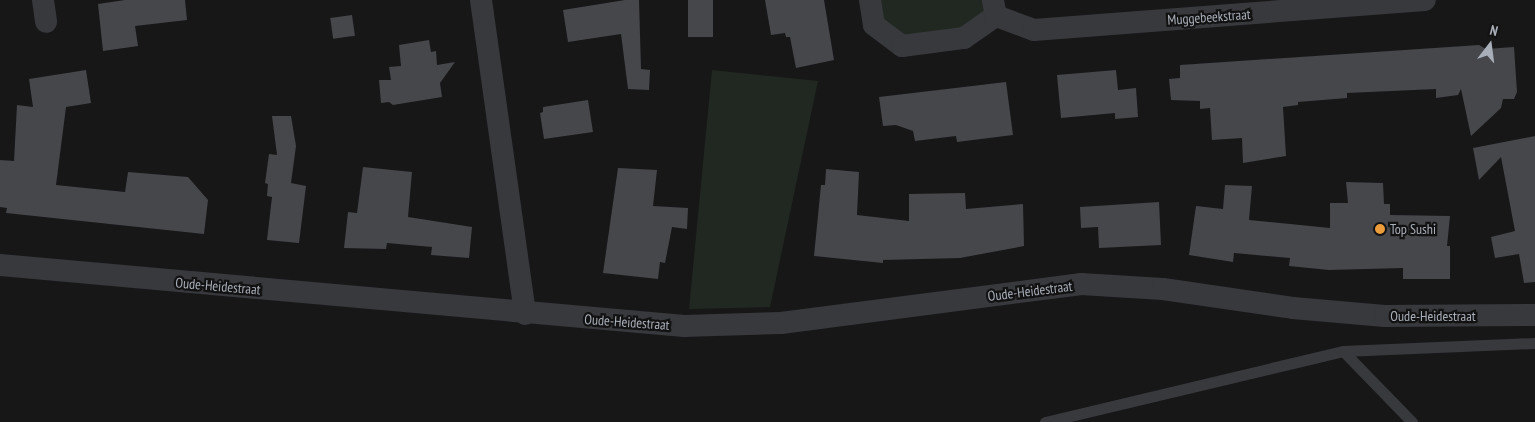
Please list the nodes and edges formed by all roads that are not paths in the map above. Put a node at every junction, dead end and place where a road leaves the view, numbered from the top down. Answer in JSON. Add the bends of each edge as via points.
{"nodes":[{"id":1,"x":481,"y":0,"type":"edge"},
{"id":2,"x":870,"y":0,"type":"edge"},
{"id":3,"x":1425,"y":0,"type":"edge"},
{"id":4,"x":994,"y":8,"type":"edge"},
{"id":5,"x":0,"y":265,"type":"edge"},
{"id":6,"x":525,"y":314,"type":"junction"},
{"id":7,"x":1535,"y":315,"type":"edge"},
{"id":8,"x":1535,"y":343,"type":"edge"},
{"id":9,"x":1343,"y":351,"type":"junction"},
{"id":10,"x":1045,"y":422,"type":"edge"},
{"id":11,"x":1412,"y":422,"type":"edge"}],
"edges":[{"from":1,"to":6,"type":"street"},
{"from":2,"to":4,"type":"street","via":[[874,25],[902,46],[964,38]]},
{"from":3,"to":4,"type":"street","name":"Muggebeekstraat","via":[[1034,30]]},
{"from":5,"to":6,"type":"street","name":"Oude-Heidestraat"},
{"from":6,"to":7,"type":"street","name":"Oude-Heidestraat","via":[[684,326],[781,323],[1081,284],[1163,289],[1293,308],[1385,316]]},
{"from":8,"to":9,"type":"lane"},
{"from":9,"to":10,"type":"lane"},
{"from":9,"to":11,"type":"lane"}]}
